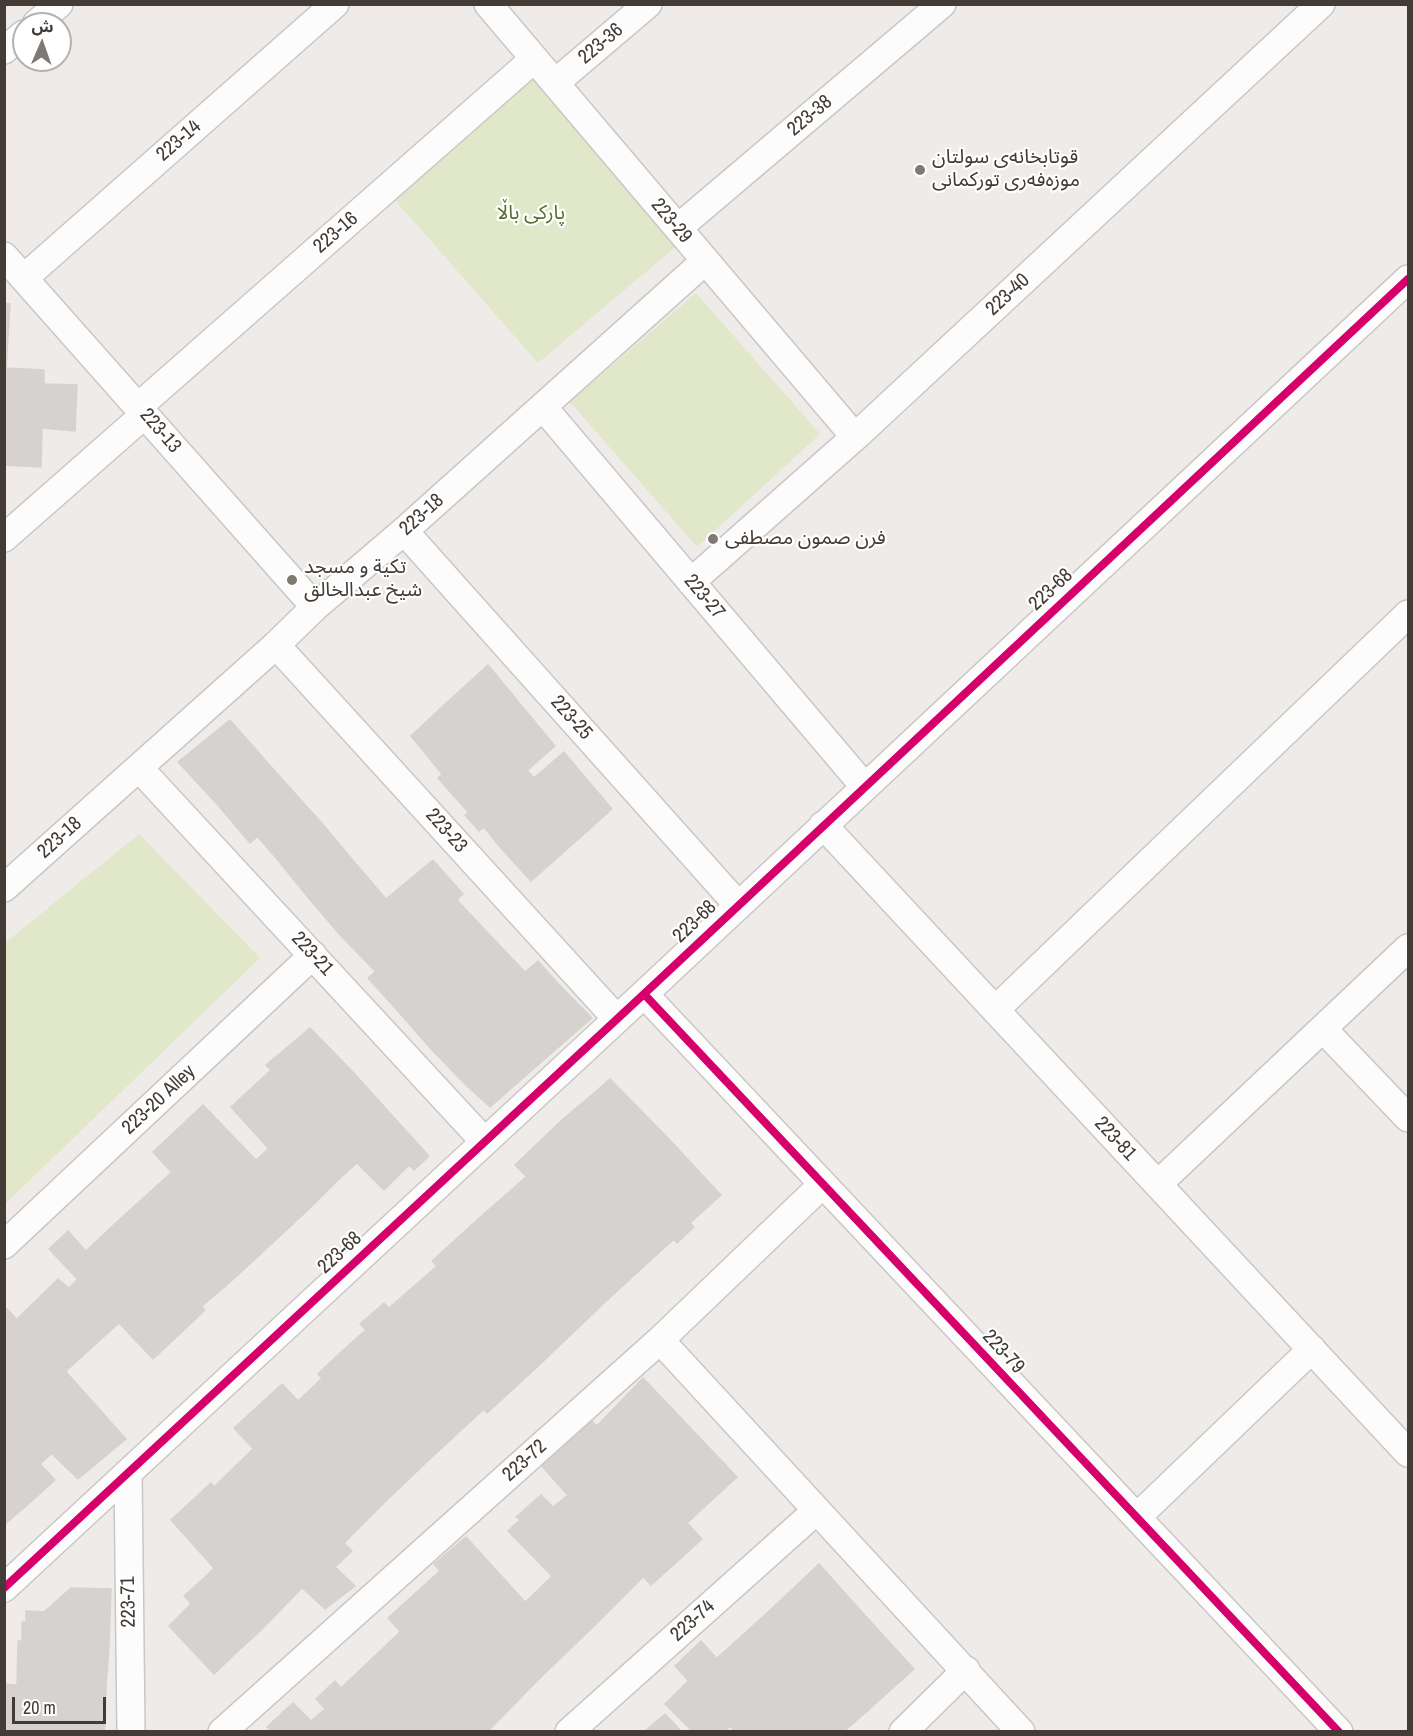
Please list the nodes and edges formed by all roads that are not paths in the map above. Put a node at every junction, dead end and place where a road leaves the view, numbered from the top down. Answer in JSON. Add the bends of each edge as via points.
{"nodes":[{"id":1,"x":335,"y":4,"type":"edge"},
{"id":2,"x":488,"y":4,"type":"edge"},
{"id":3,"x":648,"y":4,"type":"edge"},
{"id":4,"x":942,"y":4,"type":"edge"},
{"id":5,"x":1321,"y":4,"type":"edge"},
{"id":6,"x":534,"y":59,"type":"junction"},
{"id":7,"x":555,"y":83,"type":"junction"},
{"id":8,"x":678,"y":228,"type":"junction"},
{"id":9,"x":4,"y":256,"type":"edge"},
{"id":10,"x":705,"y":261,"type":"junction"},
{"id":11,"x":24,"y":278,"type":"junction"},
{"id":12,"x":1408,"y":279,"type":"edge"},
{"id":13,"x":543,"y":407,"type":"junction"},
{"id":14,"x":141,"y":411,"type":"junction"},
{"id":15,"x":855,"y":437,"type":"junction"},
{"id":16,"x":404,"y":531,"type":"junction"},
{"id":17,"x":4,"y":538,"type":"edge"},
{"id":18,"x":691,"y":582,"type":"junction"},
{"id":19,"x":315,"y":607,"type":"junction"},
{"id":20,"x":1408,"y":614,"type":"edge"},
{"id":21,"x":276,"y":645,"type":"junction"},
{"id":22,"x":139,"y":768,"type":"junction"},
{"id":23,"x":864,"y":786,"type":"junction"},
{"id":24,"x":823,"y":825,"type":"junction"},
{"id":25,"x":4,"y":888,"type":"edge"},
{"id":26,"x":738,"y":904,"type":"junction"},
{"id":27,"x":1408,"y":948,"type":"edge"},
{"id":28,"x":313,"y":955,"type":"junction"},
{"id":29,"x":644,"y":994,"type":"junction"},
{"id":30,"x":995,"y":1010,"type":"junction"},
{"id":31,"x":616,"y":1018,"type":"junction"},
{"id":32,"x":1323,"y":1029,"type":"junction"},
{"id":33,"x":1408,"y":1119,"type":"edge"},
{"id":34,"x":484,"y":1141,"type":"junction"},
{"id":35,"x":823,"y":1184,"type":"junction"},
{"id":36,"x":1158,"y":1184,"type":"junction"},
{"id":37,"x":4,"y":1245,"type":"edge"},
{"id":38,"x":660,"y":1340,"type":"junction"},
{"id":39,"x":1312,"y":1349,"type":"junction"},
{"id":40,"x":1408,"y":1453,"type":"edge"},
{"id":41,"x":128,"y":1473,"type":"junction"},
{"id":42,"x":816,"y":1511,"type":"junction"},
{"id":43,"x":1137,"y":1517,"type":"junction"},
{"id":44,"x":4,"y":1588,"type":"edge"},
{"id":45,"x":966,"y":1670,"type":"junction"},
{"id":46,"x":131,"y":1731,"type":"edge"},
{"id":47,"x":222,"y":1731,"type":"edge"},
{"id":48,"x":569,"y":1731,"type":"edge"},
{"id":49,"x":903,"y":1731,"type":"edge"},
{"id":50,"x":1021,"y":1731,"type":"edge"},
{"id":51,"x":1339,"y":1731,"type":"edge"}],
"edges":[{"from":1,"to":11,"type":"street","name":"223-14"},
{"from":2,"to":6,"type":"street","name":"223-29"},
{"from":3,"to":7,"type":"street","name":"223-36"},
{"from":4,"to":8,"type":"street","name":"223-38"},
{"from":5,"to":15,"type":"street","name":"223-40"},
{"from":6,"to":7,"type":"street","name":"223-29"},
{"from":6,"to":14,"type":"street","name":"223-16"},
{"from":7,"to":8,"type":"street","name":"223-29"},
{"from":8,"to":10,"type":"street","name":"223-29"},
{"from":9,"to":11,"type":"street","name":"223-13"},
{"from":10,"to":13,"type":"street","name":"223-18"},
{"from":10,"to":15,"type":"street","name":"223-29"},
{"from":11,"to":14,"type":"street","name":"223-13"},
{"from":12,"to":23,"type":"street","name":"223-68"},
{"from":13,"to":16,"type":"street","name":"223-18"},
{"from":13,"to":18,"type":"street","name":"223-27"},
{"from":14,"to":17,"type":"street","name":"223-16"},
{"from":14,"to":19,"type":"street","name":"223-13"},
{"from":15,"to":18,"type":"street","name":"223-40"},
{"from":16,"to":19,"type":"street","name":"223-18"},
{"from":16,"to":26,"type":"street","name":"223-25"},
{"from":18,"to":23,"type":"street","name":"223-27"},
{"from":19,"to":21,"type":"street","name":"223-18"},
{"from":20,"to":30,"type":"street"},
{"from":21,"to":22,"type":"street","name":"223-18"},
{"from":21,"to":31,"type":"street","name":"223-23"},
{"from":22,"to":25,"type":"street","name":"223-18"},
{"from":22,"to":28,"type":"street","name":"223-21"},
{"from":23,"to":24,"type":"street","name":"223-68"},
{"from":24,"to":26,"type":"street","name":"223-68"},
{"from":24,"to":30,"type":"street","name":"223-81"},
{"from":26,"to":29,"type":"street","name":"223-68"},
{"from":27,"to":32,"type":"street"},
{"from":28,"to":34,"type":"street","name":"223-21"},
{"from":28,"to":37,"type":"street","name":"223-20 Alley"},
{"from":29,"to":31,"type":"street","name":"223-68"},
{"from":29,"to":35,"type":"street","name":"223-79"},
{"from":30,"to":36,"type":"street","name":"223-81"},
{"from":31,"to":34,"type":"street","name":"223-68"},
{"from":32,"to":33,"type":"street"},
{"from":32,"to":36,"type":"street"},
{"from":34,"to":41,"type":"street","name":"223-68"},
{"from":35,"to":38,"type":"street","name":"223-72"},
{"from":35,"to":43,"type":"street","name":"223-79"},
{"from":36,"to":39,"type":"street","name":"223-81"},
{"from":38,"to":42,"type":"street"},
{"from":38,"to":47,"type":"street","name":"223-72"},
{"from":39,"to":40,"type":"street","name":"223-81"},
{"from":39,"to":43,"type":"street"},
{"from":41,"to":44,"type":"street","name":"223-68"},
{"from":41,"to":46,"type":"street","name":"223-71"},
{"from":42,"to":45,"type":"street"},
{"from":42,"to":48,"type":"street","name":"223-74"},
{"from":43,"to":51,"type":"street","name":"223-79"},
{"from":45,"to":49,"type":"street"},
{"from":45,"to":50,"type":"street"}]}
